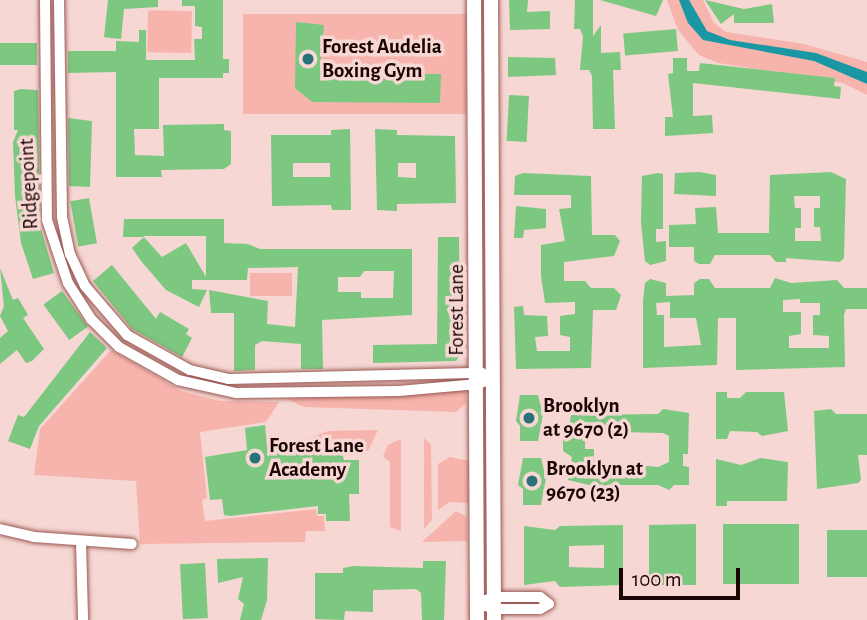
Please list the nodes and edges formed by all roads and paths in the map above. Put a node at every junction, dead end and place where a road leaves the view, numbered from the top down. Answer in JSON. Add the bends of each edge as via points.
{"nodes":[{"id":1,"x":45,"y":0,"type":"edge"},
{"id":2,"x":59,"y":0,"type":"edge"},
{"id":3,"x":474,"y":0,"type":"edge"},
{"id":4,"x":491,"y":0,"type":"edge"},
{"id":5,"x":477,"y":103,"type":"junction"},
{"id":6,"x":492,"y":152,"type":"junction"},
{"id":7,"x":477,"y":213,"type":"junction"},
{"id":8,"x":493,"y":214,"type":"junction"},
{"id":9,"x":399,"y":377,"type":"junction"},
{"id":10,"x":278,"y":378,"type":"junction"},
{"id":11,"x":478,"y":378,"type":"junction"},
{"id":12,"x":494,"y":378,"type":"junction"},
{"id":13,"x":399,"y":391,"type":"junction"},
{"id":14,"x":278,"y":393,"type":"junction"},
{"id":15,"x":477,"y":447,"type":"junction"},
{"id":16,"x":494,"y":513,"type":"junction"},
{"id":17,"x":0,"y":529,"type":"edge"},
{"id":18,"x":81,"y":541,"type":"junction"},
{"id":19,"x":132,"y":544,"type":"dead end"},
{"id":20,"x":477,"y":603,"type":"junction"},
{"id":21,"x":494,"y":609,"type":"edge"},
{"id":22,"x":83,"y":620,"type":"edge"},
{"id":23,"x":477,"y":620,"type":"edge"}],
"edges":[{"from":1,"to":14,"type":"street","name":"Ridgepoint","via":[[47,220],[68,283],[100,328],[150,367],[204,388]]},
{"from":2,"to":10,"type":"street","name":"Ridgepoint","via":[[59,191],[70,254],[85,286],[127,335],[156,355],[216,377]]},
{"from":3,"to":5,"type":"main road","name":"Forest Lane"},
{"from":4,"to":6,"type":"main road","name":"Forest Lane"},
{"from":5,"to":6,"type":"main road","via":[[484,112],[484,144]]},
{"from":5,"to":7,"type":"main road","name":"Forest Lane"},
{"from":6,"to":8,"type":"main road","name":"Forest Lane"},
{"from":7,"to":8,"type":"main road"},
{"from":7,"to":11,"type":"main road","name":"Forest Lane"},
{"from":8,"to":12,"type":"main road","name":"Forest Lane"},
{"from":9,"to":10,"type":"street","name":"Ridgepoint"},
{"from":9,"to":11,"type":"street","name":"Ridgepoint"},
{"from":9,"to":13,"type":"street"},
{"from":10,"to":14,"type":"street"},
{"from":11,"to":12,"type":"street","name":"Ridgepoint"},
{"from":11,"to":13,"type":"street","name":"Ridgepoint"},
{"from":11,"to":15,"type":"main road","name":"Forest Lane"},
{"from":12,"to":16,"type":"main road","name":"Forest Lane"},
{"from":13,"to":14,"type":"street","name":"Ridgepoint"},
{"from":15,"to":16,"type":"main road","via":[[484,449],[486,492]]},
{"from":15,"to":20,"type":"main road","name":"Forest Lane"},
{"from":16,"to":21,"type":"main road","name":"Forest Lane"},
{"from":17,"to":18,"type":"street"},
{"from":18,"to":19,"type":"street"},
{"from":18,"to":22,"type":"street"},
{"from":20,"to":21,"type":"street"},
{"from":20,"to":23,"type":"main road","name":"Forest Lane"}]}
